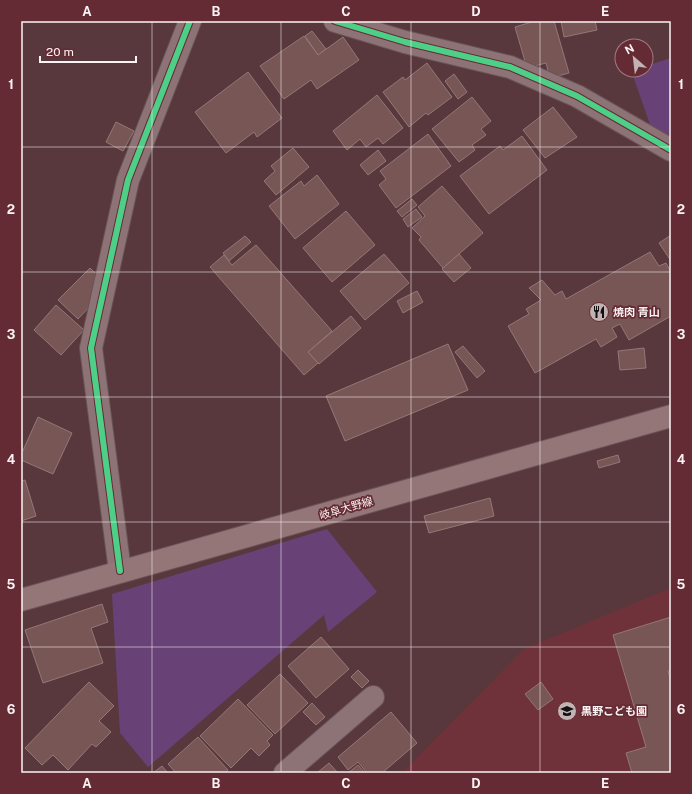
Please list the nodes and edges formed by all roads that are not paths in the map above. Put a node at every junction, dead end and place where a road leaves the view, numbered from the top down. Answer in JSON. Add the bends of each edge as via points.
{"nodes":[{"id":1,"x":190,"y":21,"type":"edge"},
{"id":2,"x":335,"y":21,"type":"edge"},
{"id":3,"x":671,"y":150,"type":"edge"},
{"id":4,"x":671,"y":416,"type":"edge"},
{"id":5,"x":120,"y":571,"type":"junction"},
{"id":6,"x":21,"y":600,"type":"edge"},
{"id":7,"x":373,"y":697,"type":"dead end"},
{"id":8,"x":285,"y":773,"type":"edge"}],
"edges":[{"from":1,"to":5,"type":"street","via":[[128,180],[91,348]]},
{"from":2,"to":3,"type":"street","via":[[405,42],[510,67],[577,96]]},
{"from":4,"to":5,"type":"main road","name":"岐阜大野線"},
{"from":5,"to":6,"type":"main road","name":"岐阜大野線"},
{"from":7,"to":8,"type":"street"}]}
